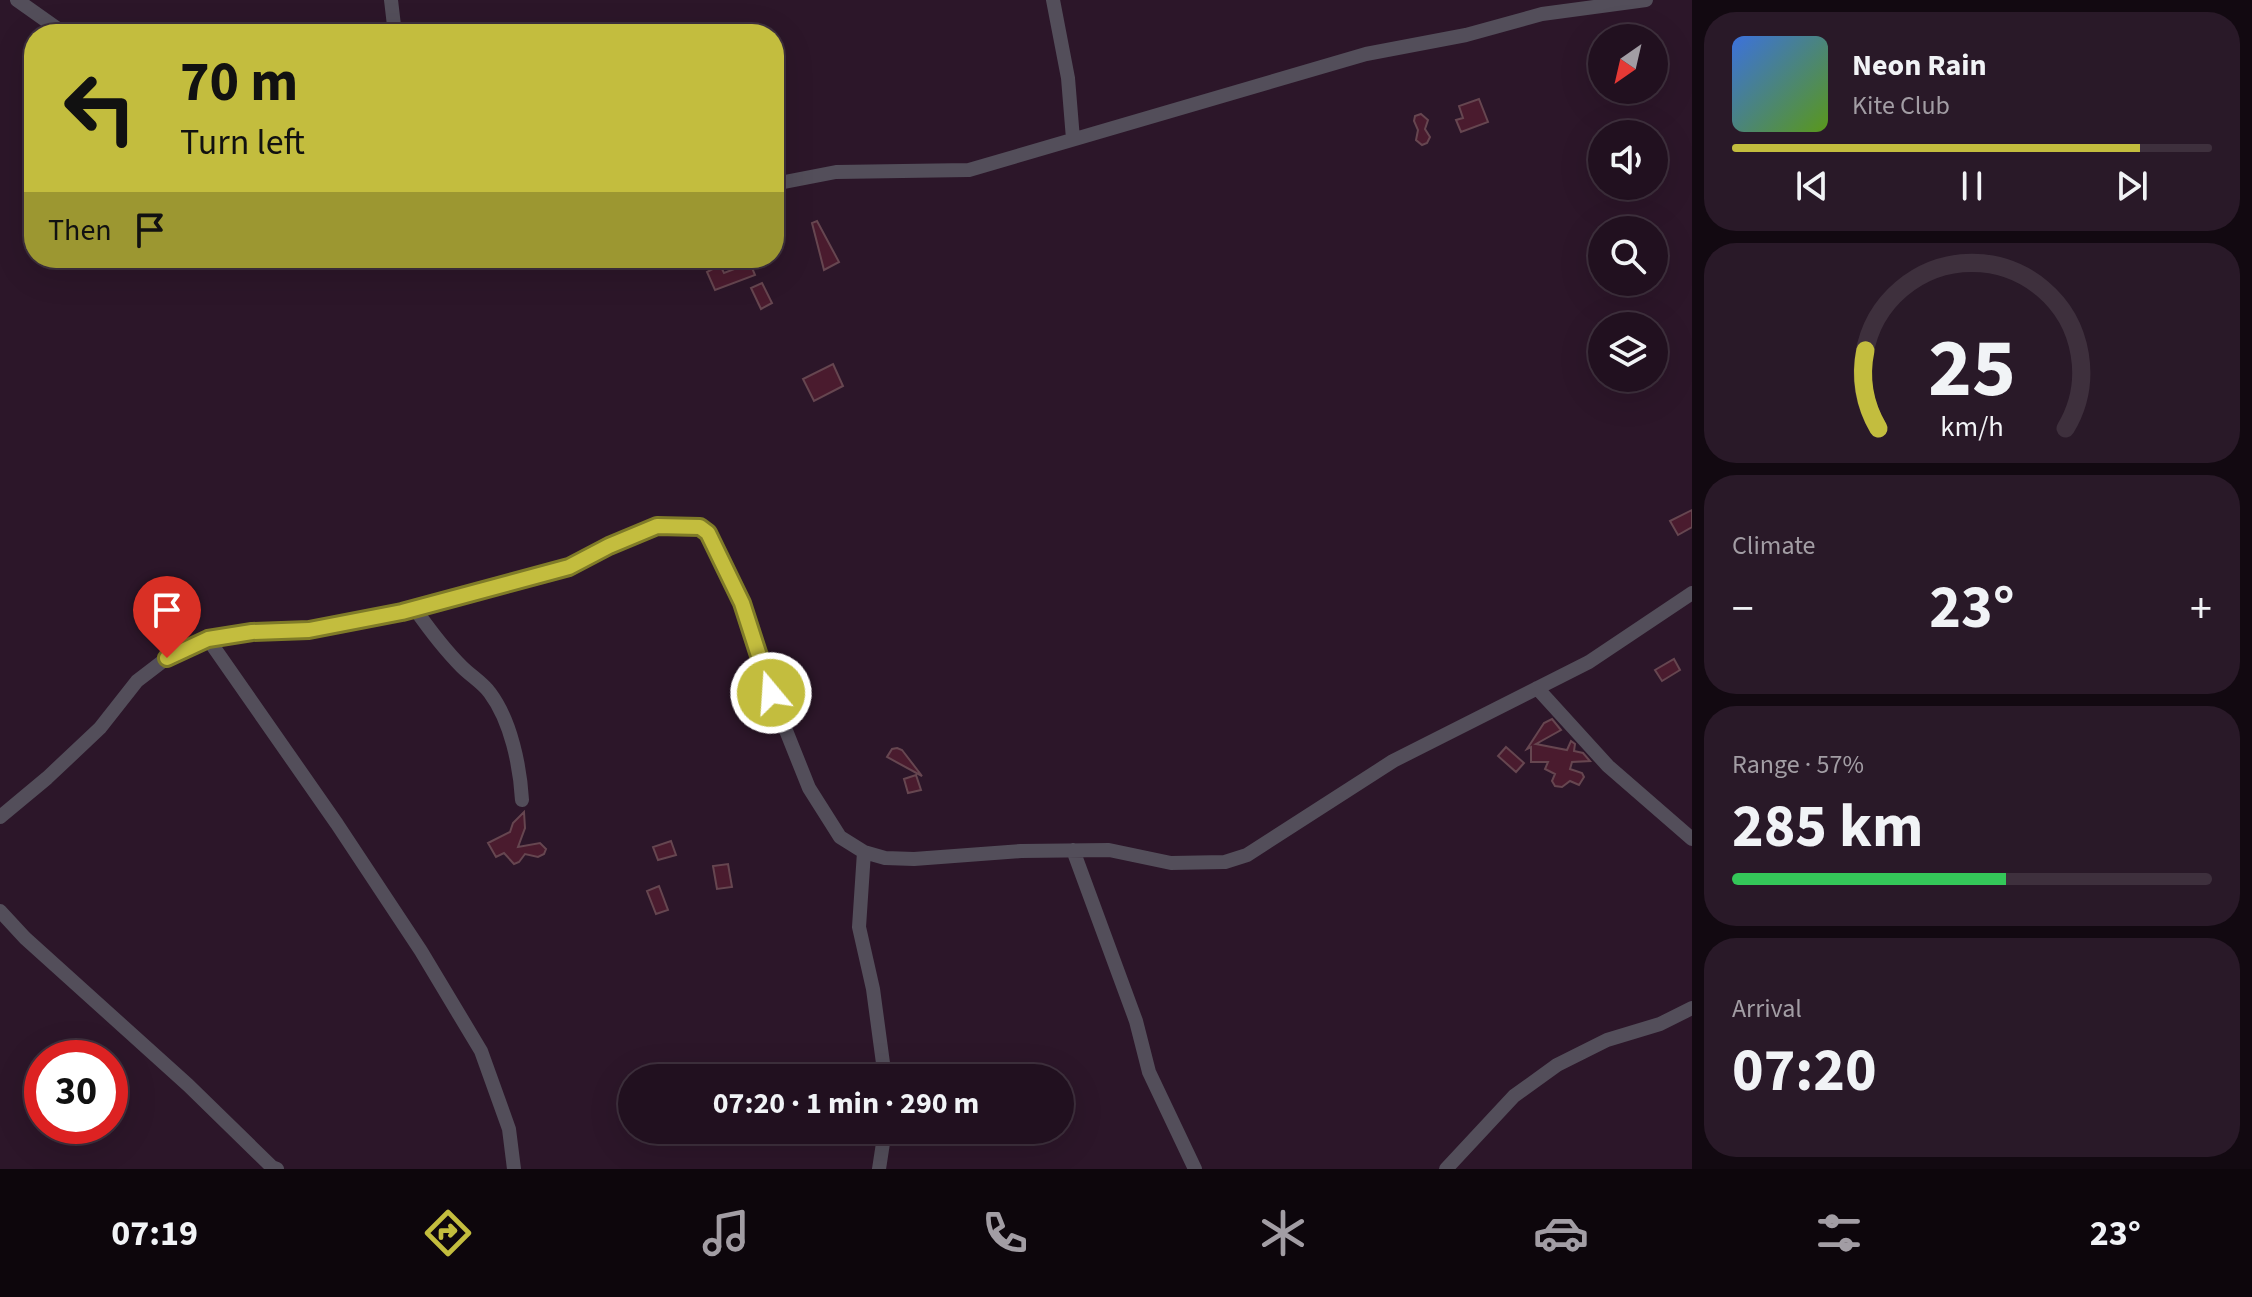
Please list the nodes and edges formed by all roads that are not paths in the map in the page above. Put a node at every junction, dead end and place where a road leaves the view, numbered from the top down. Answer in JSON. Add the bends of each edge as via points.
{"nodes":[{"id":1,"x":17,"y":0,"type":"edge"},
{"id":2,"x":391,"y":0,"type":"edge"},
{"id":3,"x":1053,"y":0,"type":"edge"},
{"id":4,"x":1646,"y":0,"type":"edge"},
{"id":5,"x":51,"y":24,"type":"edge"},
{"id":6,"x":394,"y":24,"type":"edge"},
{"id":7,"x":1073,"y":139,"type":"junction"},
{"id":8,"x":784,"y":182,"type":"edge"},
{"id":9,"x":1692,"y":593,"type":"edge"},
{"id":10,"x":415,"y":609,"type":"junction"},
{"id":11,"x":208,"y":639,"type":"junction"},
{"id":12,"x":1537,"y":688,"type":"junction"},
{"id":13,"x":522,"y":800,"type":"dead end"},
{"id":14,"x":0,"y":817,"type":"edge"},
{"id":15,"x":1692,"y":839,"type":"edge"},
{"id":16,"x":1073,"y":850,"type":"junction"},
{"id":17,"x":864,"y":852,"type":"junction"},
{"id":18,"x":0,"y":911,"type":"edge"},
{"id":19,"x":1692,"y":1008,"type":"edge"},
{"id":20,"x":883,"y":1064,"type":"edge"},
{"id":21,"x":883,"y":1144,"type":"edge"},
{"id":22,"x":277,"y":1169,"type":"edge"},
{"id":23,"x":514,"y":1169,"type":"edge"},
{"id":24,"x":879,"y":1169,"type":"edge"},
{"id":25,"x":1195,"y":1169,"type":"edge"},
{"id":26,"x":1446,"y":1169,"type":"edge"}],
"edges":[{"from":1,"to":5,"type":"street"},
{"from":2,"to":6,"type":"street"},
{"from":3,"to":7,"type":"street"},
{"from":4,"to":7,"type":"street","via":[[1542,14],[1366,54]]},
{"from":7,"to":8,"type":"street","via":[[969,170],[836,172]]},
{"from":9,"to":12,"type":"street","via":[[1589,662]]},
{"from":10,"to":11,"type":"street","via":[[309,630]]},
{"from":10,"to":13,"type":"street","via":[[490,693],[513,744]]},
{"from":10,"to":17,"type":"street","via":[[569,567],[657,526],[700,527],[708,533],[742,603],[809,788],[840,837]]},
{"from":11,"to":14,"type":"street","via":[[167,658],[137,681],[100,728]]},
{"from":11,"to":23,"type":"street","via":[[388,900],[481,1051],[509,1129]]},
{"from":12,"to":15,"type":"street","via":[[1608,766]]},
{"from":12,"to":16,"type":"street","via":[[1393,761],[1247,855],[1225,862],[1171,863],[1109,850]]},
{"from":16,"to":17,"type":"street","via":[[914,859]]},
{"from":16,"to":25,"type":"street","via":[[1136,1021],[1149,1072]]},
{"from":17,"to":20,"type":"street","via":[[859,927]]},
{"from":18,"to":22,"type":"street"},
{"from":19,"to":26,"type":"street","via":[[1557,1065],[1514,1096]]},
{"from":21,"to":24,"type":"street"}]}
